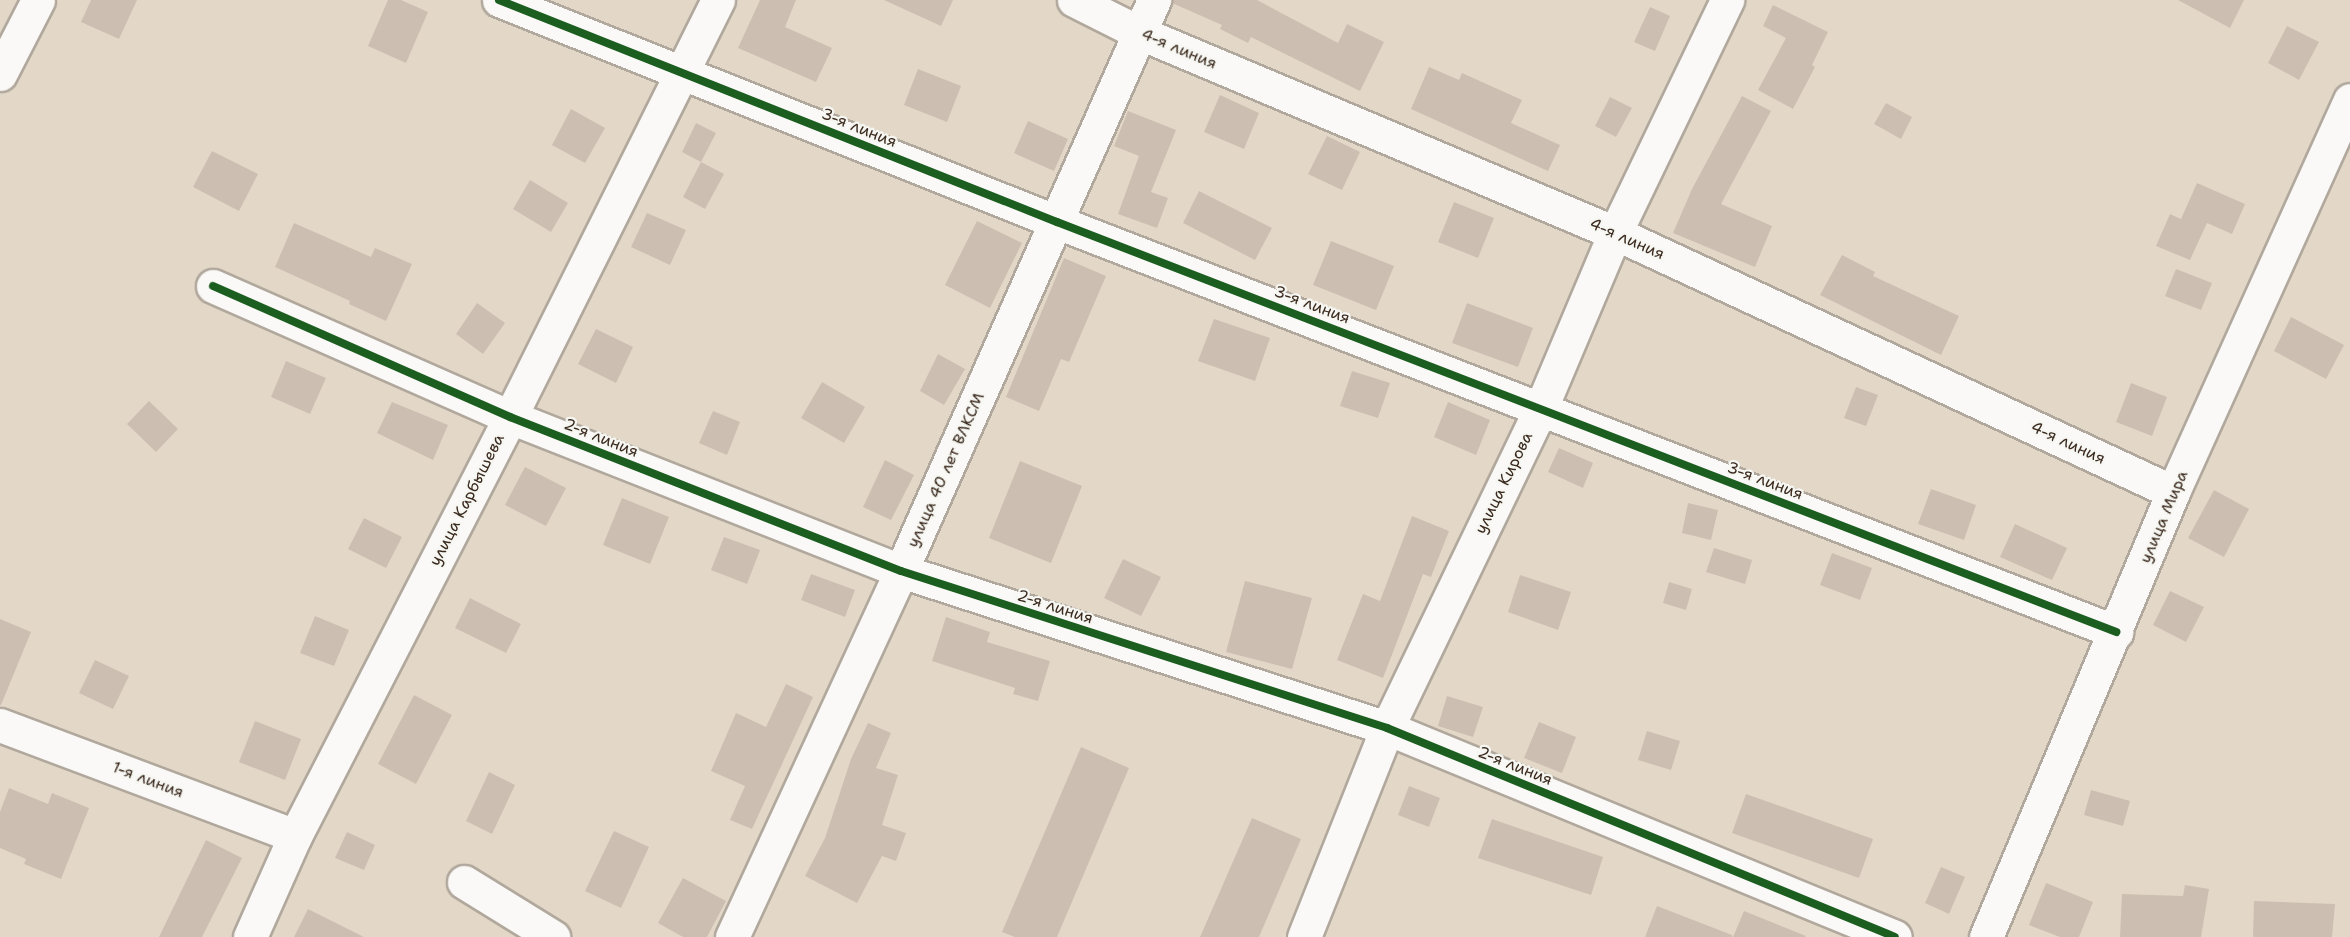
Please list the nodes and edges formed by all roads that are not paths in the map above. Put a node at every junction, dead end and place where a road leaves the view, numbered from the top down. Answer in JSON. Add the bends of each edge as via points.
{"nodes":[{"id":1,"x":38,"y":0,"type":"edge"},
{"id":2,"x":499,"y":0,"type":"edge"},
{"id":3,"x":718,"y":0,"type":"edge"},
{"id":4,"x":1074,"y":0,"type":"edge"},
{"id":5,"x":1154,"y":0,"type":"edge"},
{"id":6,"x":1727,"y":0,"type":"edge"},
{"id":7,"x":1138,"y":32,"type":"junction"},
{"id":8,"x":682,"y":72,"type":"junction"},
{"id":9,"x":0,"y":74,"type":"edge"},
{"id":10,"x":2350,"y":100,"type":"edge"},
{"id":11,"x":1057,"y":222,"type":"junction"},
{"id":12,"x":1615,"y":233,"type":"junction"},
{"id":13,"x":213,"y":286,"type":"dead end"},
{"id":14,"x":1541,"y":408,"type":"junction"},
{"id":15,"x":510,"y":417,"type":"junction"},
{"id":16,"x":2173,"y":492,"type":"junction"},
{"id":17,"x":901,"y":571,"type":"junction"},
{"id":18,"x":2116,"y":632,"type":"junction"},
{"id":19,"x":0,"y":725,"type":"edge"},
{"id":20,"x":1387,"y":728,"type":"junction"},
{"id":21,"x":295,"y":836,"type":"junction"},
{"id":22,"x":464,"y":882,"type":"dead end"},
{"id":23,"x":250,"y":937,"type":"edge"},
{"id":24,"x":553,"y":937,"type":"edge"},
{"id":25,"x":732,"y":937,"type":"edge"},
{"id":26,"x":1305,"y":937,"type":"edge"},
{"id":27,"x":1895,"y":937,"type":"edge"},
{"id":28,"x":1986,"y":937,"type":"edge"}],
"edges":[{"from":1,"to":9,"type":"street"},
{"from":2,"to":8,"type":"street","name":"3-я линия"},
{"from":3,"to":8,"type":"street","name":"улица Карбышева"},
{"from":4,"to":7,"type":"street","name":"4-я линия"},
{"from":5,"to":7,"type":"street","name":"улица 40 лет ВЛКСМ"},
{"from":6,"to":12,"type":"street","name":"улица Кирова"},
{"from":7,"to":11,"type":"street","name":"улица 40 лет ВЛКСМ"},
{"from":7,"to":12,"type":"street","name":"4-я линия"},
{"from":8,"to":11,"type":"street","name":"3-я линия"},
{"from":8,"to":15,"type":"street","name":"улица Карбышева"},
{"from":10,"to":16,"type":"street","name":"улица Мира"},
{"from":11,"to":14,"type":"street","name":"3-я линия"},
{"from":11,"to":17,"type":"street","name":"улица 40 лет ВЛКСМ"},
{"from":12,"to":14,"type":"street","name":"улица Кирова"},
{"from":12,"to":16,"type":"street","name":"4-я линия"},
{"from":13,"to":15,"type":"street","name":"2-я линия"},
{"from":14,"to":18,"type":"street","name":"3-я линия"},
{"from":14,"to":20,"type":"street","name":"улица Кирова"},
{"from":15,"to":17,"type":"street","name":"2-я линия"},
{"from":15,"to":21,"type":"street","name":"улица Карбышева"},
{"from":16,"to":18,"type":"street","name":"улица Мира"},
{"from":17,"to":20,"type":"street","name":"2-я линия"},
{"from":17,"to":25,"type":"street","name":"улица 40 лет ВЛКСМ"},
{"from":18,"to":28,"type":"street","name":"улица Мира"},
{"from":19,"to":21,"type":"street","name":"1-я линия"},
{"from":20,"to":26,"type":"street","name":"улица Кирова"},
{"from":20,"to":27,"type":"street","name":"2-я линия"},
{"from":21,"to":23,"type":"street","name":"улица Карбышева"},
{"from":22,"to":24,"type":"street"}]}
